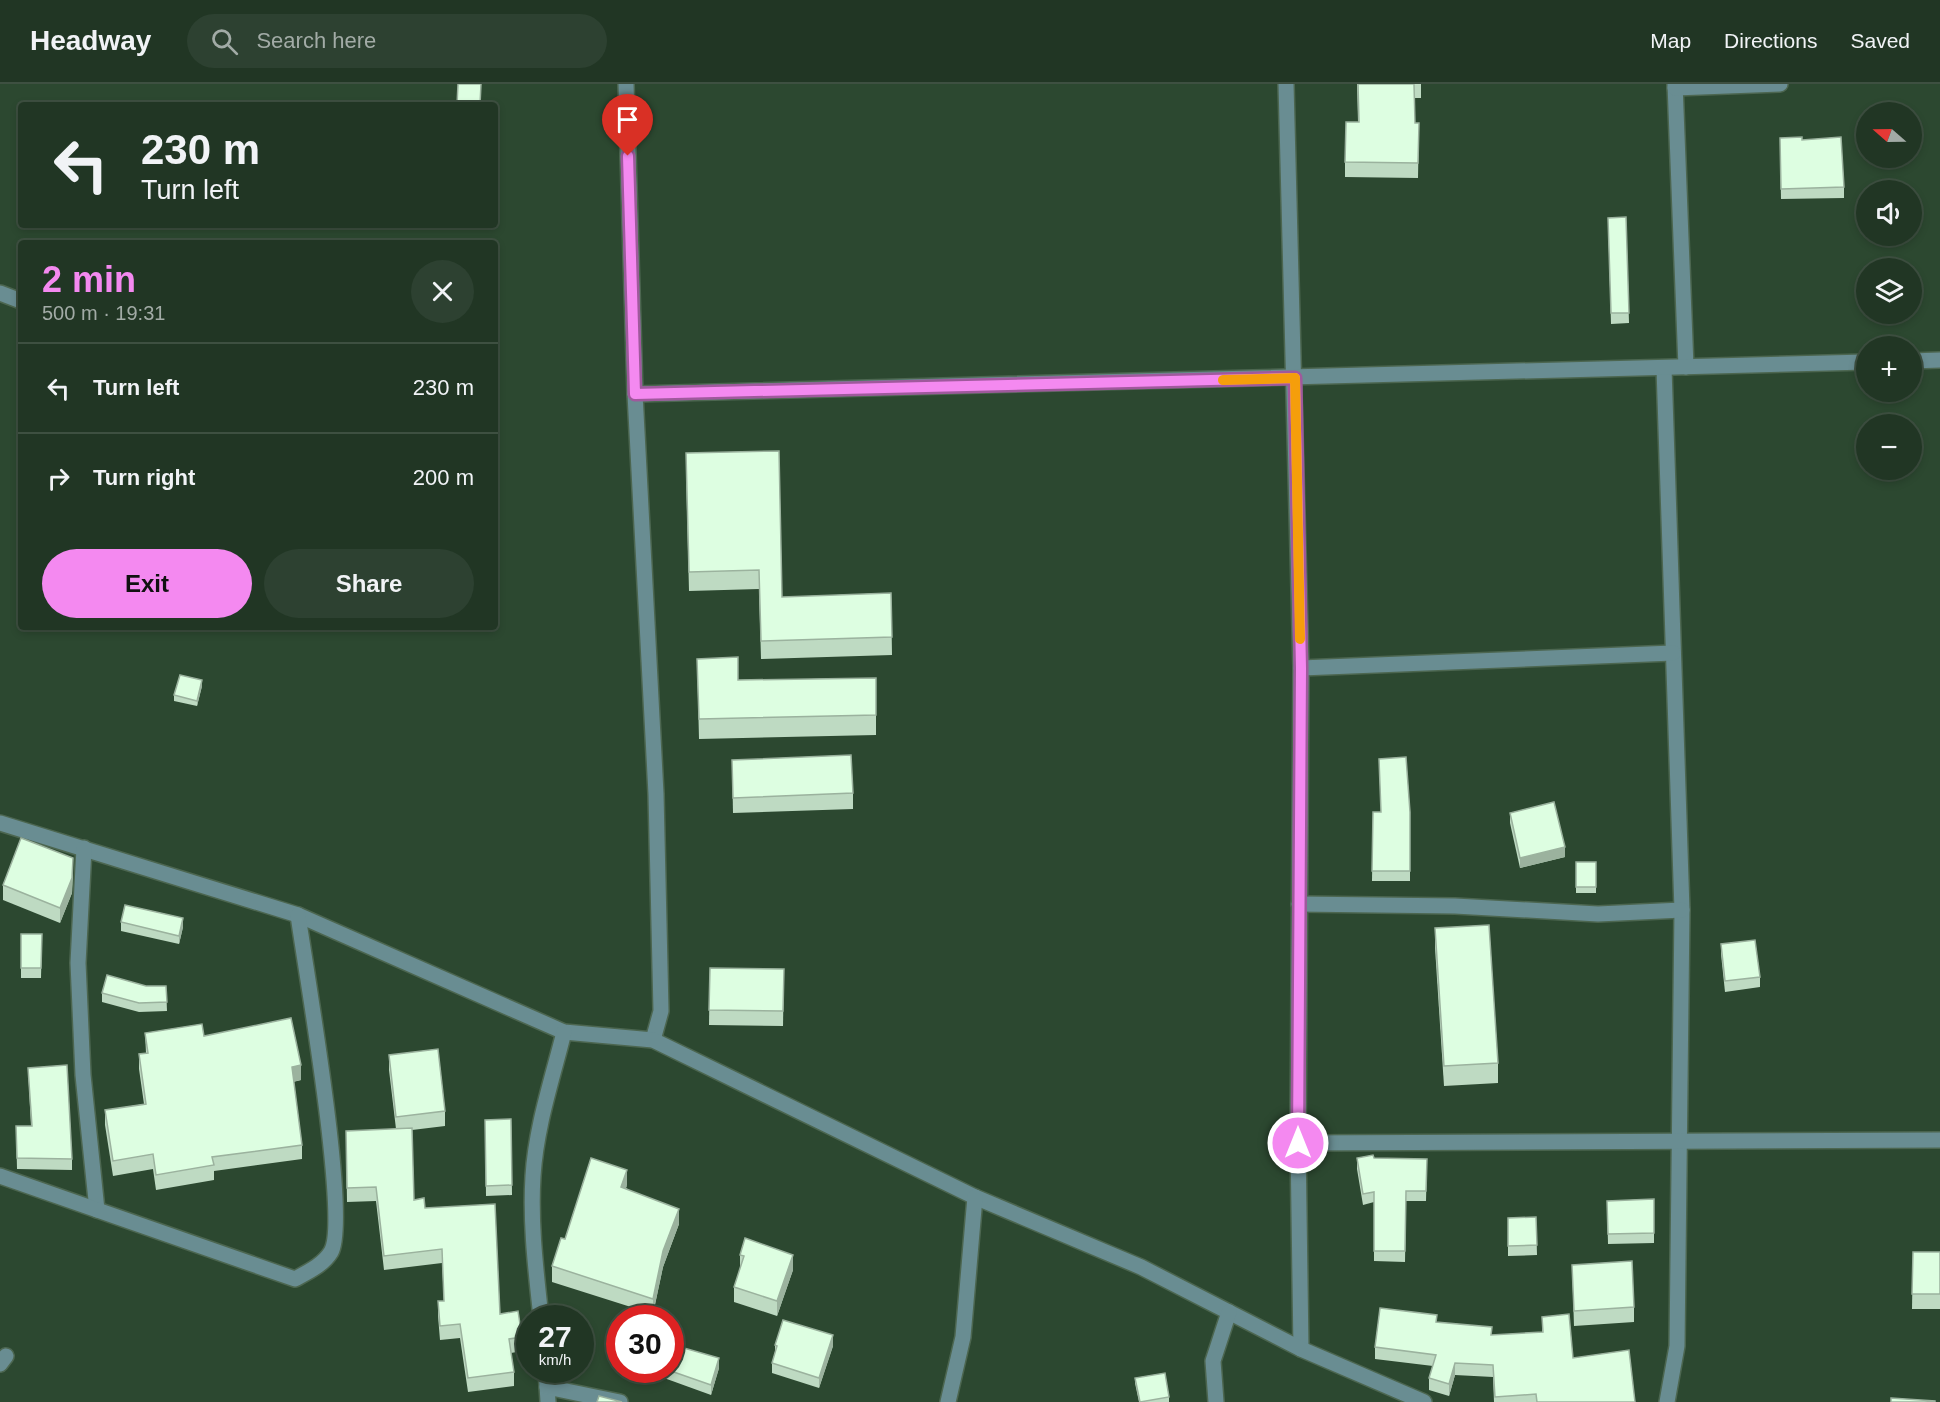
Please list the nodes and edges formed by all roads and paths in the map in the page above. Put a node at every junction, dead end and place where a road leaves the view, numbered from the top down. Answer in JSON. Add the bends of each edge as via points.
{"nodes":[{"id":1,"x":626,"y":84,"type":"edge"},
{"id":2,"x":1286,"y":84,"type":"edge"},
{"id":3,"x":1780,"y":84,"type":"edge"},
{"id":4,"x":1675,"y":86,"type":"edge"},
{"id":5,"x":0,"y":293,"type":"edge"},
{"id":6,"x":18,"y":300,"type":"edge"},
{"id":7,"x":1940,"y":360,"type":"edge"},
{"id":8,"x":1922,"y":361,"type":"edge"},
{"id":9,"x":1856,"y":362,"type":"edge"},
{"id":10,"x":1686,"y":367,"type":"junction"},
{"id":11,"x":1664,"y":368,"type":"junction"},
{"id":12,"x":1295,"y":378,"type":"junction"},
{"id":13,"x":635,"y":394,"type":"junction"},
{"id":14,"x":1673,"y":653,"type":"junction"},
{"id":15,"x":1301,"y":668,"type":"junction"},
{"id":16,"x":0,"y":823,"type":"edge"},
{"id":17,"x":84,"y":848,"type":"junction"},
{"id":18,"x":1299,"y":904,"type":"junction"},
{"id":19,"x":1682,"y":910,"type":"junction"},
{"id":20,"x":298,"y":915,"type":"junction"},
{"id":21,"x":564,"y":1032,"type":"junction"},
{"id":22,"x":653,"y":1040,"type":"junction"},
{"id":23,"x":1940,"y":1140,"type":"edge"},
{"id":24,"x":1681,"y":1141,"type":"junction"},
{"id":25,"x":1298,"y":1143,"type":"junction"},
{"id":26,"x":0,"y":1176,"type":"edge"},
{"id":27,"x":975,"y":1197,"type":"junction"},
{"id":28,"x":97,"y":1210,"type":"junction"},
{"id":29,"x":540,"y":1305,"type":"edge"},
{"id":30,"x":1230,"y":1312,"type":"junction"},
{"id":31,"x":1301,"y":1349,"type":"junction"},
{"id":32,"x":548,"y":1395,"type":"edge"},
{"id":33,"x":620,"y":1402,"type":"edge"},
{"id":34,"x":948,"y":1402,"type":"edge"},
{"id":35,"x":1216,"y":1402,"type":"edge"},
{"id":36,"x":1425,"y":1402,"type":"edge"},
{"id":37,"x":1666,"y":1402,"type":"edge"}],
"edges":[{"from":1,"to":13,"type":"street"},
{"from":2,"to":12,"type":"street"},
{"from":3,"to":4,"type":"street"},
{"from":4,"to":10,"type":"street"},
{"from":5,"to":6,"type":"street"},
{"from":7,"to":8,"type":"street"},
{"from":9,"to":10,"type":"street"},
{"from":10,"to":11,"type":"street"},
{"from":11,"to":12,"type":"street"},
{"from":11,"to":14,"type":"street"},
{"from":12,"to":13,"type":"street"},
{"from":12,"to":15,"type":"street"},
{"from":13,"to":22,"type":"street","via":[[656,794],[662,1011]]},
{"from":14,"to":15,"type":"street"},
{"from":14,"to":19,"type":"street"},
{"from":15,"to":18,"type":"street"},
{"from":16,"to":17,"type":"street"},
{"from":17,"to":20,"type":"street"},
{"from":17,"to":28,"type":"street","via":[[78,963]]},
{"from":18,"to":19,"type":"street","via":[[1455,906],[1598,914]]},
{"from":18,"to":25,"type":"street"},
{"from":19,"to":24,"type":"street"},
{"from":20,"to":21,"type":"street"},
{"from":20,"to":28,"type":"street","via":[[328,1118],[337,1220],[332,1251],[318,1266],[295,1279]]},
{"from":21,"to":22,"type":"street"},
{"from":21,"to":29,"type":"street","via":[[542,1115],[533,1176],[533,1239]]},
{"from":22,"to":27,"type":"street"},
{"from":23,"to":24,"type":"street"},
{"from":24,"to":25,"type":"street"},
{"from":24,"to":37,"type":"street","via":[[1677,1346]]},
{"from":25,"to":31,"type":"street"},
{"from":26,"to":28,"type":"street"},
{"from":27,"to":30,"type":"street","via":[[1141,1267]]},
{"from":27,"to":34,"type":"street","via":[[963,1337]]},
{"from":30,"to":31,"type":"street"},
{"from":30,"to":35,"type":"street","via":[[1213,1361]]},
{"from":31,"to":36,"type":"street"},
{"from":32,"to":33,"type":"street"}]}
